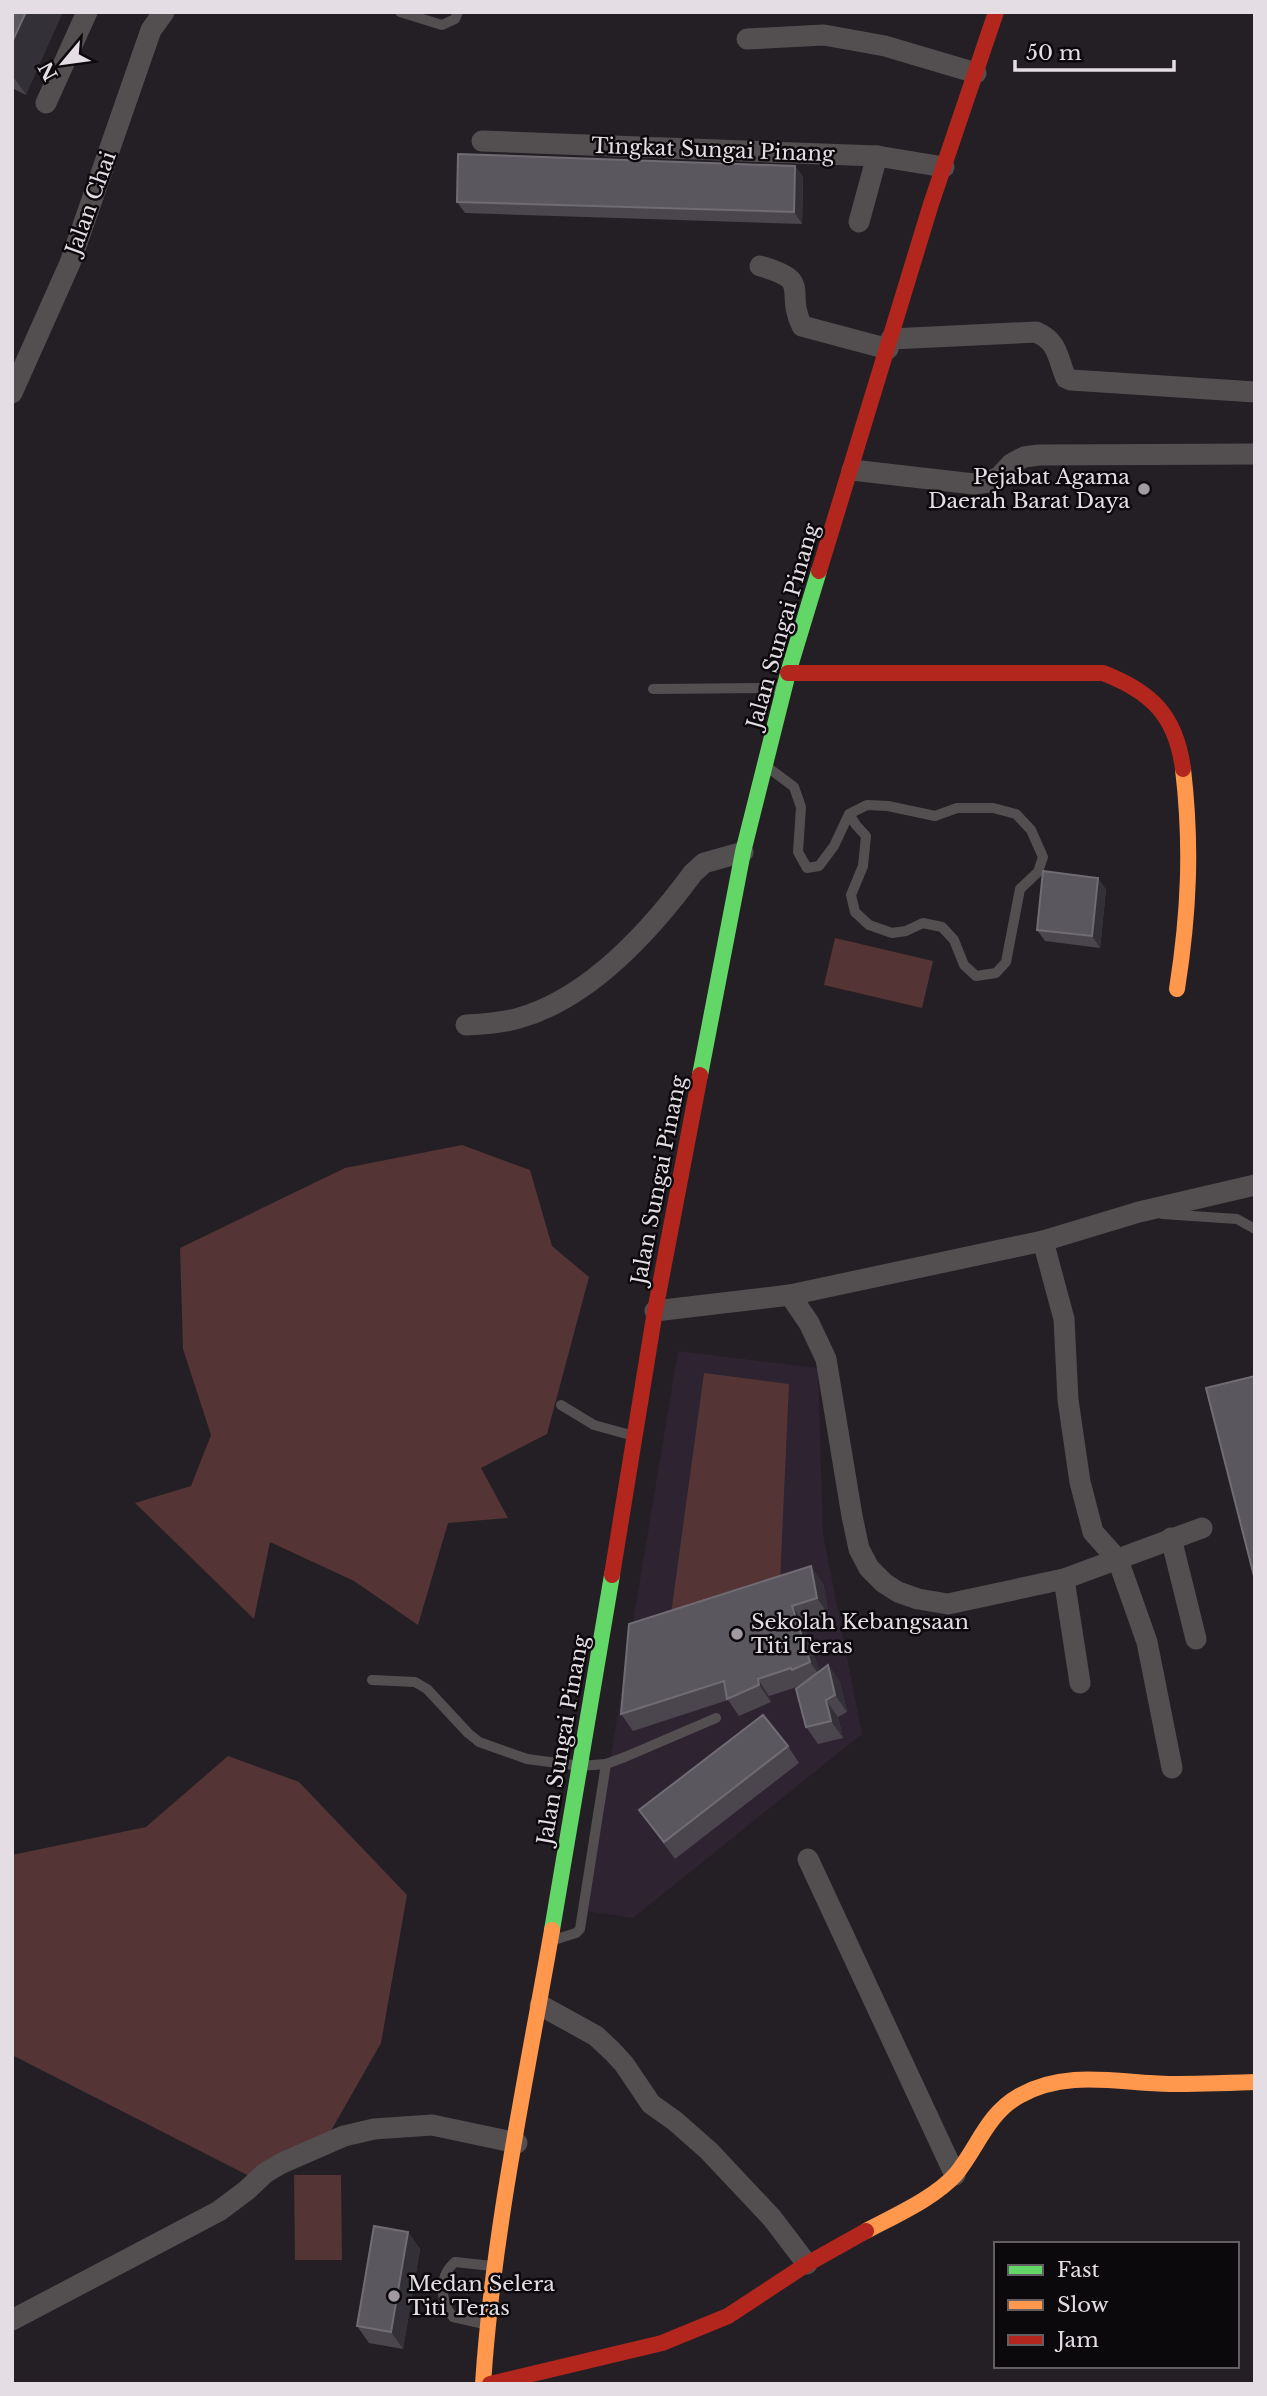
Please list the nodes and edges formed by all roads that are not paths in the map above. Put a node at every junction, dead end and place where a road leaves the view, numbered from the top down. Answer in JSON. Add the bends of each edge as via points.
{"nodes":[{"id":1,"x":87,"y":12,"type":"edge"},
{"id":2,"x":164,"y":12,"type":"edge"},
{"id":3,"x":400,"y":12,"type":"edge"},
{"id":4,"x":458,"y":12,"type":"edge"},
{"id":5,"x":996,"y":12,"type":"edge"},
{"id":6,"x":747,"y":39,"type":"dead end"},
{"id":7,"x":976,"y":73,"type":"junction"},
{"id":8,"x":46,"y":103,"type":"dead end"},
{"id":9,"x":482,"y":141,"type":"dead end"},
{"id":10,"x":877,"y":156,"type":"junction"},
{"id":11,"x":944,"y":167,"type":"junction"},
{"id":12,"x":859,"y":222,"type":"dead end"},
{"id":13,"x":760,"y":266,"type":"dead end"},
{"id":14,"x":889,"y":344,"type":"junction"},
{"id":15,"x":1255,"y":392,"type":"edge"},
{"id":16,"x":12,"y":393,"type":"edge"},
{"id":17,"x":1255,"y":454,"type":"edge"},
{"id":18,"x":852,"y":470,"type":"junction"},
{"id":19,"x":787,"y":680,"type":"junction"},
{"id":20,"x":653,"y":689,"type":"dead end"},
{"id":21,"x":765,"y":765,"type":"junction"},
{"id":22,"x":849,"y":814,"type":"junction"},
{"id":23,"x":743,"y":852,"type":"junction"},
{"id":24,"x":1177,"y":989,"type":"dead end"},
{"id":25,"x":466,"y":1025,"type":"dead end"},
{"id":26,"x":1255,"y":1185,"type":"edge"},
{"id":27,"x":1139,"y":1212,"type":"junction"},
{"id":28,"x":1255,"y":1229,"type":"edge"},
{"id":29,"x":1043,"y":1241,"type":"junction"},
{"id":30,"x":790,"y":1295,"type":"junction"},
{"id":31,"x":655,"y":1311,"type":"junction"},
{"id":32,"x":561,"y":1405,"type":"dead end"},
{"id":33,"x":636,"y":1437,"type":"junction"},
{"id":34,"x":1202,"y":1528,"type":"dead end"},
{"id":35,"x":1171,"y":1538,"type":"junction"},
{"id":36,"x":1118,"y":1560,"type":"junction"},
{"id":37,"x":1064,"y":1579,"type":"junction"},
{"id":38,"x":1196,"y":1639,"type":"dead end"},
{"id":39,"x":372,"y":1680,"type":"dead end"},
{"id":40,"x":1080,"y":1683,"type":"dead end"},
{"id":41,"x":716,"y":1718,"type":"dead end"},
{"id":42,"x":606,"y":1764,"type":"junction"},
{"id":43,"x":580,"y":1766,"type":"junction"},
{"id":44,"x":1172,"y":1768,"type":"dead end"},
{"id":45,"x":808,"y":1859,"type":"dead end"},
{"id":46,"x":551,"y":1941,"type":"junction"},
{"id":47,"x":540,"y":2005,"type":"junction"},
{"id":48,"x":1255,"y":2082,"type":"edge"},
{"id":49,"x":517,"y":2143,"type":"junction"},
{"id":50,"x":955,"y":2175,"type":"junction"},
{"id":51,"x":807,"y":2264,"type":"junction"},
{"id":52,"x":496,"y":2267,"type":"junction"},
{"id":53,"x":12,"y":2320,"type":"edge"},
{"id":54,"x":487,"y":2325,"type":"junction"},
{"id":55,"x":483,"y":2384,"type":"edge"},
{"id":56,"x":490,"y":2384,"type":"edge"}],
"edges":[{"from":1,"to":8,"type":"street"},
{"from":2,"to":16,"type":"street","name":"Jalan Chai","via":[[151,30],[69,263]]},
{"from":3,"to":4,"type":"lane","via":[[442,25],[455,19]]},
{"from":5,"to":7,"type":"main road","name":"Jalan Sungai Pinang"},
{"from":6,"to":7,"type":"street","via":[[824,35],[885,46]]},
{"from":7,"to":11,"type":"main road","name":"Jalan Sungai Pinang"},
{"from":9,"to":10,"type":"street","name":"Tingkat Sungai Pinang"},
{"from":10,"to":11,"type":"street","name":"Tingkat Sungai Pinang"},
{"from":10,"to":12,"type":"street"},
{"from":11,"to":14,"type":"main road","name":"Jalan Sungai Pinang"},
{"from":13,"to":14,"type":"street","via":[[789,276],[802,326]]},
{"from":14,"to":15,"type":"street","via":[[1036,332],[1054,345],[1066,378],[1071,380]]},
{"from":14,"to":18,"type":"main road","name":"Jalan Sungai Pinang"},
{"from":17,"to":18,"type":"street","via":[[1039,455],[1011,464],[989,482],[974,484]]},
{"from":18,"to":19,"type":"main road","name":"Jalan Sungai Pinang"},
{"from":19,"to":20,"type":"lane"},
{"from":19,"to":21,"type":"main road","name":"Jalan Sungai Pinang"},
{"from":19,"to":24,"type":"main road","via":[[1102,673],[1129,682],[1152,699],[1170,722],[1181,748],[1189,809],[1191,869]]},
{"from":21,"to":22,"type":"lane","via":[[794,786],[801,807],[798,852],[807,868],[819,866]]},
{"from":21,"to":23,"type":"main road","name":"Jalan Sungai Pinang"},
{"from":22,"to":22,"type":"lane","via":[[867,805],[935,816],[957,808],[993,808],[1016,814],[1031,830],[1043,857],[1038,872],[1020,889],[1006,962],[996,973],[976,976],[964,965],[954,940],[942,927],[923,923],[892,933],[869,925],[855,912],[850,895],[863,866],[866,836]]},
{"from":23,"to":25,"type":"street","via":[[704,863],[630,947],[581,987],[520,1018]]},
{"from":23,"to":31,"type":"main road","name":"Jalan Sungai Pinang"},
{"from":26,"to":27,"type":"street"},
{"from":27,"to":28,"type":"lane","via":[[1237,1219]]},
{"from":27,"to":29,"type":"street"},
{"from":29,"to":30,"type":"street"},
{"from":29,"to":36,"type":"street","via":[[1064,1319],[1068,1400],[1080,1482],[1093,1532]]},
{"from":30,"to":31,"type":"street"},
{"from":30,"to":37,"type":"street","via":[[827,1359],[852,1516],[859,1549],[869,1568],[898,1592],[948,1604]]},
{"from":31,"to":33,"type":"main road","name":"Jalan Sungai Pinang"},
{"from":32,"to":33,"type":"lane","via":[[594,1425]]},
{"from":33,"to":43,"type":"main road","name":"Jalan Sungai Pinang"},
{"from":34,"to":35,"type":"street"},
{"from":35,"to":36,"type":"street"},
{"from":35,"to":38,"type":"street"},
{"from":36,"to":37,"type":"street"},
{"from":36,"to":44,"type":"street","via":[[1147,1642]]},
{"from":37,"to":40,"type":"street"},
{"from":39,"to":43,"type":"lane","via":[[421,1685],[480,1742],[527,1759]]},
{"from":41,"to":42,"type":"lane"},
{"from":42,"to":43,"type":"lane"},
{"from":42,"to":46,"type":"lane","via":[[580,1929]]},
{"from":43,"to":46,"type":"main road","name":"Jalan Sungai Pinang"},
{"from":45,"to":50,"type":"street"},
{"from":46,"to":47,"type":"main road","name":"Jalan Sungai Pinang"},
{"from":47,"to":49,"type":"main road","name":"Jalan Sungai Pinang"},
{"from":47,"to":51,"type":"street","via":[[596,2036],[612,2051],[651,2104],[709,2151],[772,2218]]},
{"from":48,"to":50,"type":"main road","via":[[1069,2079],[1040,2086],[1017,2097],[991,2119]]},
{"from":49,"to":52,"type":"main road","name":"Jalan Sungai Pinang"},
{"from":49,"to":53,"type":"street","via":[[432,2125],[344,2136],[273,2168],[219,2211]]},
{"from":50,"to":51,"type":"main road","via":[[924,2199]]},
{"from":51,"to":56,"type":"main road","via":[[728,2316],[684,2335]]},
{"from":52,"to":54,"type":"main road","name":"Jalan Sungai Pinang"},
{"from":52,"to":54,"type":"lane","via":[[455,2262],[442,2293],[453,2317]]},
{"from":54,"to":55,"type":"main road","name":"Jalan Sungai Pinang"}]}
